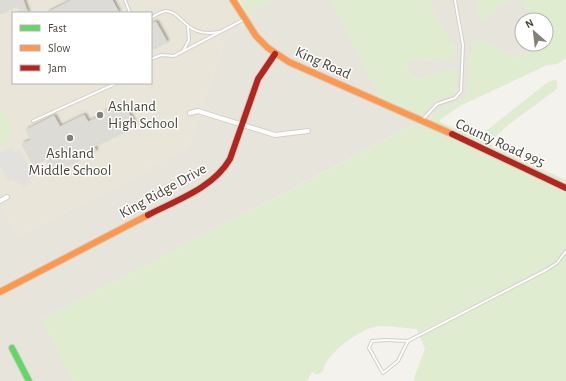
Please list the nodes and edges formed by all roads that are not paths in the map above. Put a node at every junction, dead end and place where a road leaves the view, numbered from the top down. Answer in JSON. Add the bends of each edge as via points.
{"nodes":[{"id":1,"x":125,"y":0,"type":"edge"},
{"id":2,"x":233,"y":0,"type":"edge"},
{"id":3,"x":455,"y":0,"type":"edge"},
{"id":4,"x":130,"y":12,"type":"edge"},
{"id":5,"x":152,"y":17,"type":"edge"},
{"id":6,"x":244,"y":20,"type":"junction"},
{"id":7,"x":188,"y":26,"type":"junction"},
{"id":8,"x":222,"y":32,"type":"junction"},
{"id":9,"x":181,"y":52,"type":"junction"},
{"id":10,"x":275,"y":54,"type":"junction"},
{"id":11,"x":152,"y":59,"type":"edge"},
{"id":12,"x":114,"y":84,"type":"edge"},
{"id":13,"x":190,"y":113,"type":"dead end"},
{"id":14,"x":33,"y":121,"type":"dead end"},
{"id":15,"x":423,"y":121,"type":"junction"},
{"id":16,"x":241,"y":126,"type":"junction"},
{"id":17,"x":308,"y":131,"type":"dead end"},
{"id":18,"x":566,"y":188,"type":"edge"},
{"id":19,"x":7,"y":197,"type":"dead end"},
{"id":20,"x":0,"y":201,"type":"edge"},
{"id":21,"x":566,"y":251,"type":"edge"},
{"id":22,"x":0,"y":292,"type":"edge"},
{"id":23,"x":408,"y":341,"type":"junction"},
{"id":24,"x":12,"y":348,"type":"dead end"},
{"id":25,"x":29,"y":381,"type":"edge"}],
"edges":[{"from":1,"to":4,"type":"lane"},
{"from":2,"to":6,"type":"street","name":"King Road"},
{"from":3,"to":15,"type":"lane","via":[[463,45],[461,92],[454,98],[437,104]]},
{"from":5,"to":7,"type":"lane","via":[[162,12],[170,12]]},
{"from":6,"to":8,"type":"lane"},
{"from":6,"to":10,"type":"street","name":"King Road"},
{"from":7,"to":8,"type":"lane","via":[[201,32]]},
{"from":7,"to":9,"type":"lane","via":[[189,40]]},
{"from":8,"to":9,"type":"lane"},
{"from":9,"to":11,"type":"lane","via":[[174,56],[160,55]]},
{"from":10,"to":15,"type":"street","name":"King Road","via":[[307,71]]},
{"from":10,"to":16,"type":"street","name":"King Ridge Drive","via":[[258,79]]},
{"from":12,"to":14,"type":"lane"},
{"from":13,"to":16,"type":"street","via":[[198,111]]},
{"from":15,"to":18,"type":"street","name":"County Road 995"},
{"from":16,"to":17,"type":"street","via":[[274,135]]},
{"from":16,"to":22,"type":"street","name":"King Ridge Drive","via":[[230,159],[211,182]]},
{"from":19,"to":20,"type":"street"},
{"from":21,"to":23,"type":"lane","via":[[557,263],[546,270]]},
{"from":23,"to":23,"type":"lane","via":[[398,361],[383,373],[369,344],[378,340]]},
{"from":24,"to":25,"type":"street"}]}
